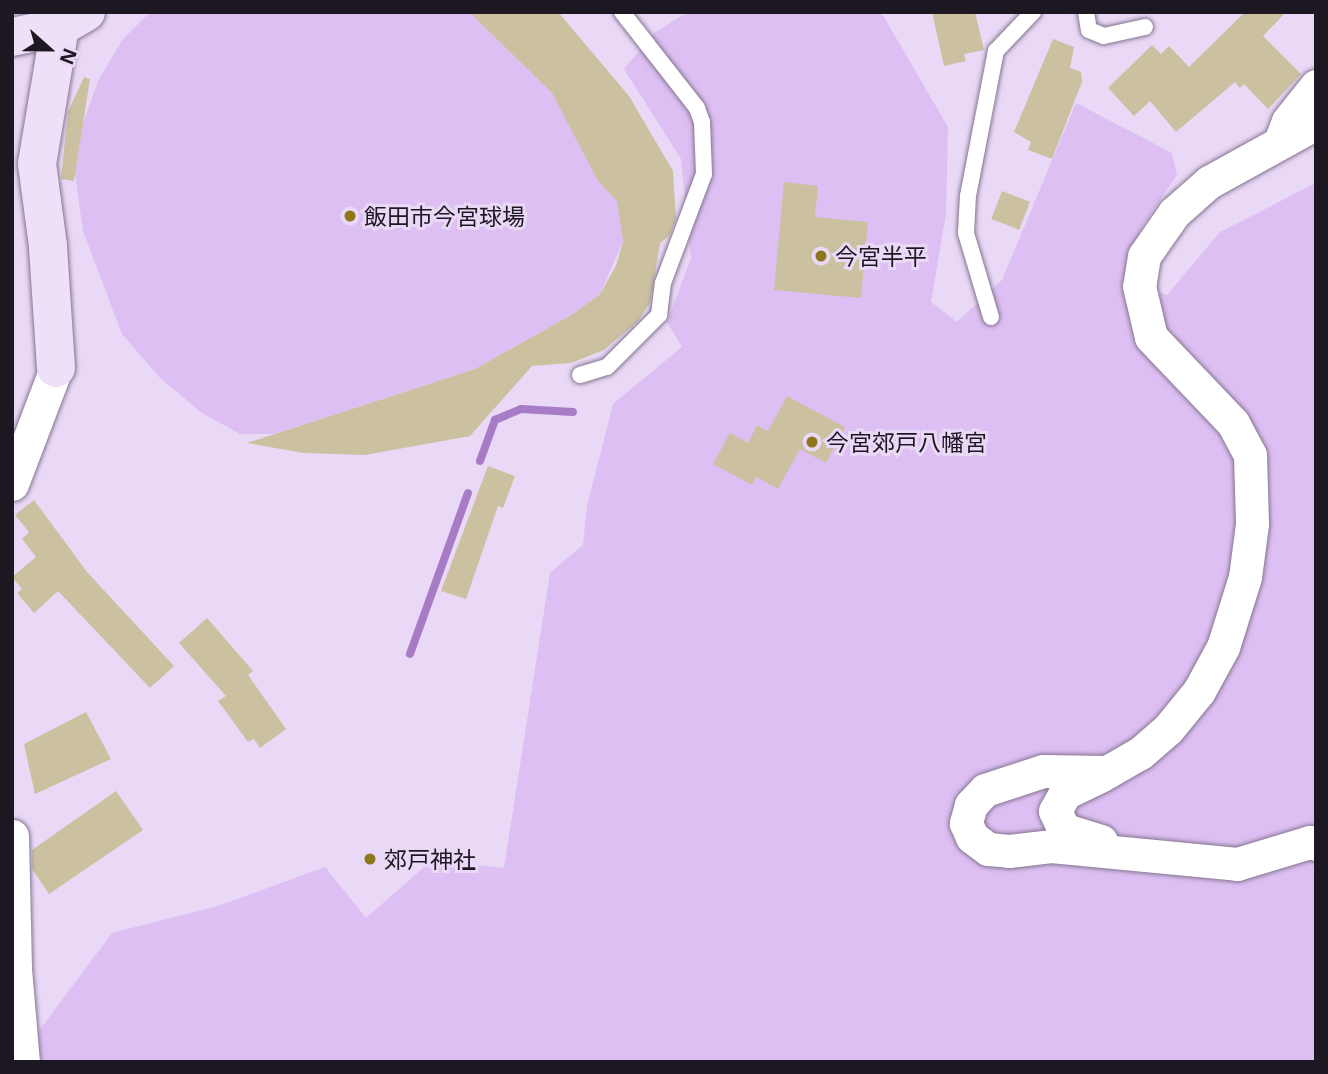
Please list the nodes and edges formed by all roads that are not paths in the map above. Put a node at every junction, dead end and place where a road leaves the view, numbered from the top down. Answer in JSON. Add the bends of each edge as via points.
{"nodes":[{"id":1,"x":622,"y":12,"type":"edge"},
{"id":2,"x":1033,"y":12,"type":"edge"},
{"id":3,"x":1086,"y":12,"type":"edge"},
{"id":4,"x":73,"y":20,"type":"edge"},
{"id":5,"x":1144,"y":27,"type":"dead end"},
{"id":6,"x":12,"y":37,"type":"edge"},
{"id":7,"x":1316,"y":86,"type":"edge"},
{"id":8,"x":1316,"y":123,"type":"edge"},
{"id":9,"x":1279,"y":144,"type":"junction"},
{"id":10,"x":25,"y":152,"type":"edge"},
{"id":11,"x":991,"y":317,"type":"dead end"},
{"id":12,"x":56,"y":368,"type":"joint"},
{"id":13,"x":580,"y":374,"type":"dead end"},
{"id":14,"x":12,"y":484,"type":"edge"},
{"id":15,"x":1108,"y":772,"type":"junction"},
{"id":16,"x":12,"y":836,"type":"edge"},
{"id":17,"x":1314,"y":839,"type":"edge"},
{"id":18,"x":1146,"y":854,"type":"junction"},
{"id":19,"x":23,"y":1062,"type":"edge"}],
"edges":[{"from":1,"to":13,"type":"lane","via":[[697,108],[704,174],[663,283],[659,316],[607,367]]},
{"from":2,"to":11,"type":"lane","via":[[996,51],[969,184],[966,233]]},
{"from":3,"to":5,"type":"lane","via":[[1089,30],[1104,36]]},
{"from":4,"to":6,"type":"street"},
{"from":4,"to":10,"type":"street"},
{"from":7,"to":9,"type":"street","via":[[1288,121]]},
{"from":8,"to":9,"type":"street"},
{"from":9,"to":15,"type":"street","via":[[1209,182],[1174,213],[1144,256],[1139,286],[1151,337],[1233,423],[1250,455],[1252,524],[1245,577],[1223,647],[1199,691],[1168,729]]},
{"from":10,"to":12,"type":"street","via":[[48,246]]},
{"from":12,"to":14,"type":"street"},
{"from":15,"to":18,"type":"street","via":[[1065,793],[1055,811],[1064,830]]},
{"from":15,"to":18,"type":"street","via":[[1043,771],[985,790],[971,805],[966,823],[972,837],[988,849],[1051,846]]},
{"from":16,"to":19,"type":"street"},
{"from":17,"to":18,"type":"street","via":[[1237,864]]}]}
